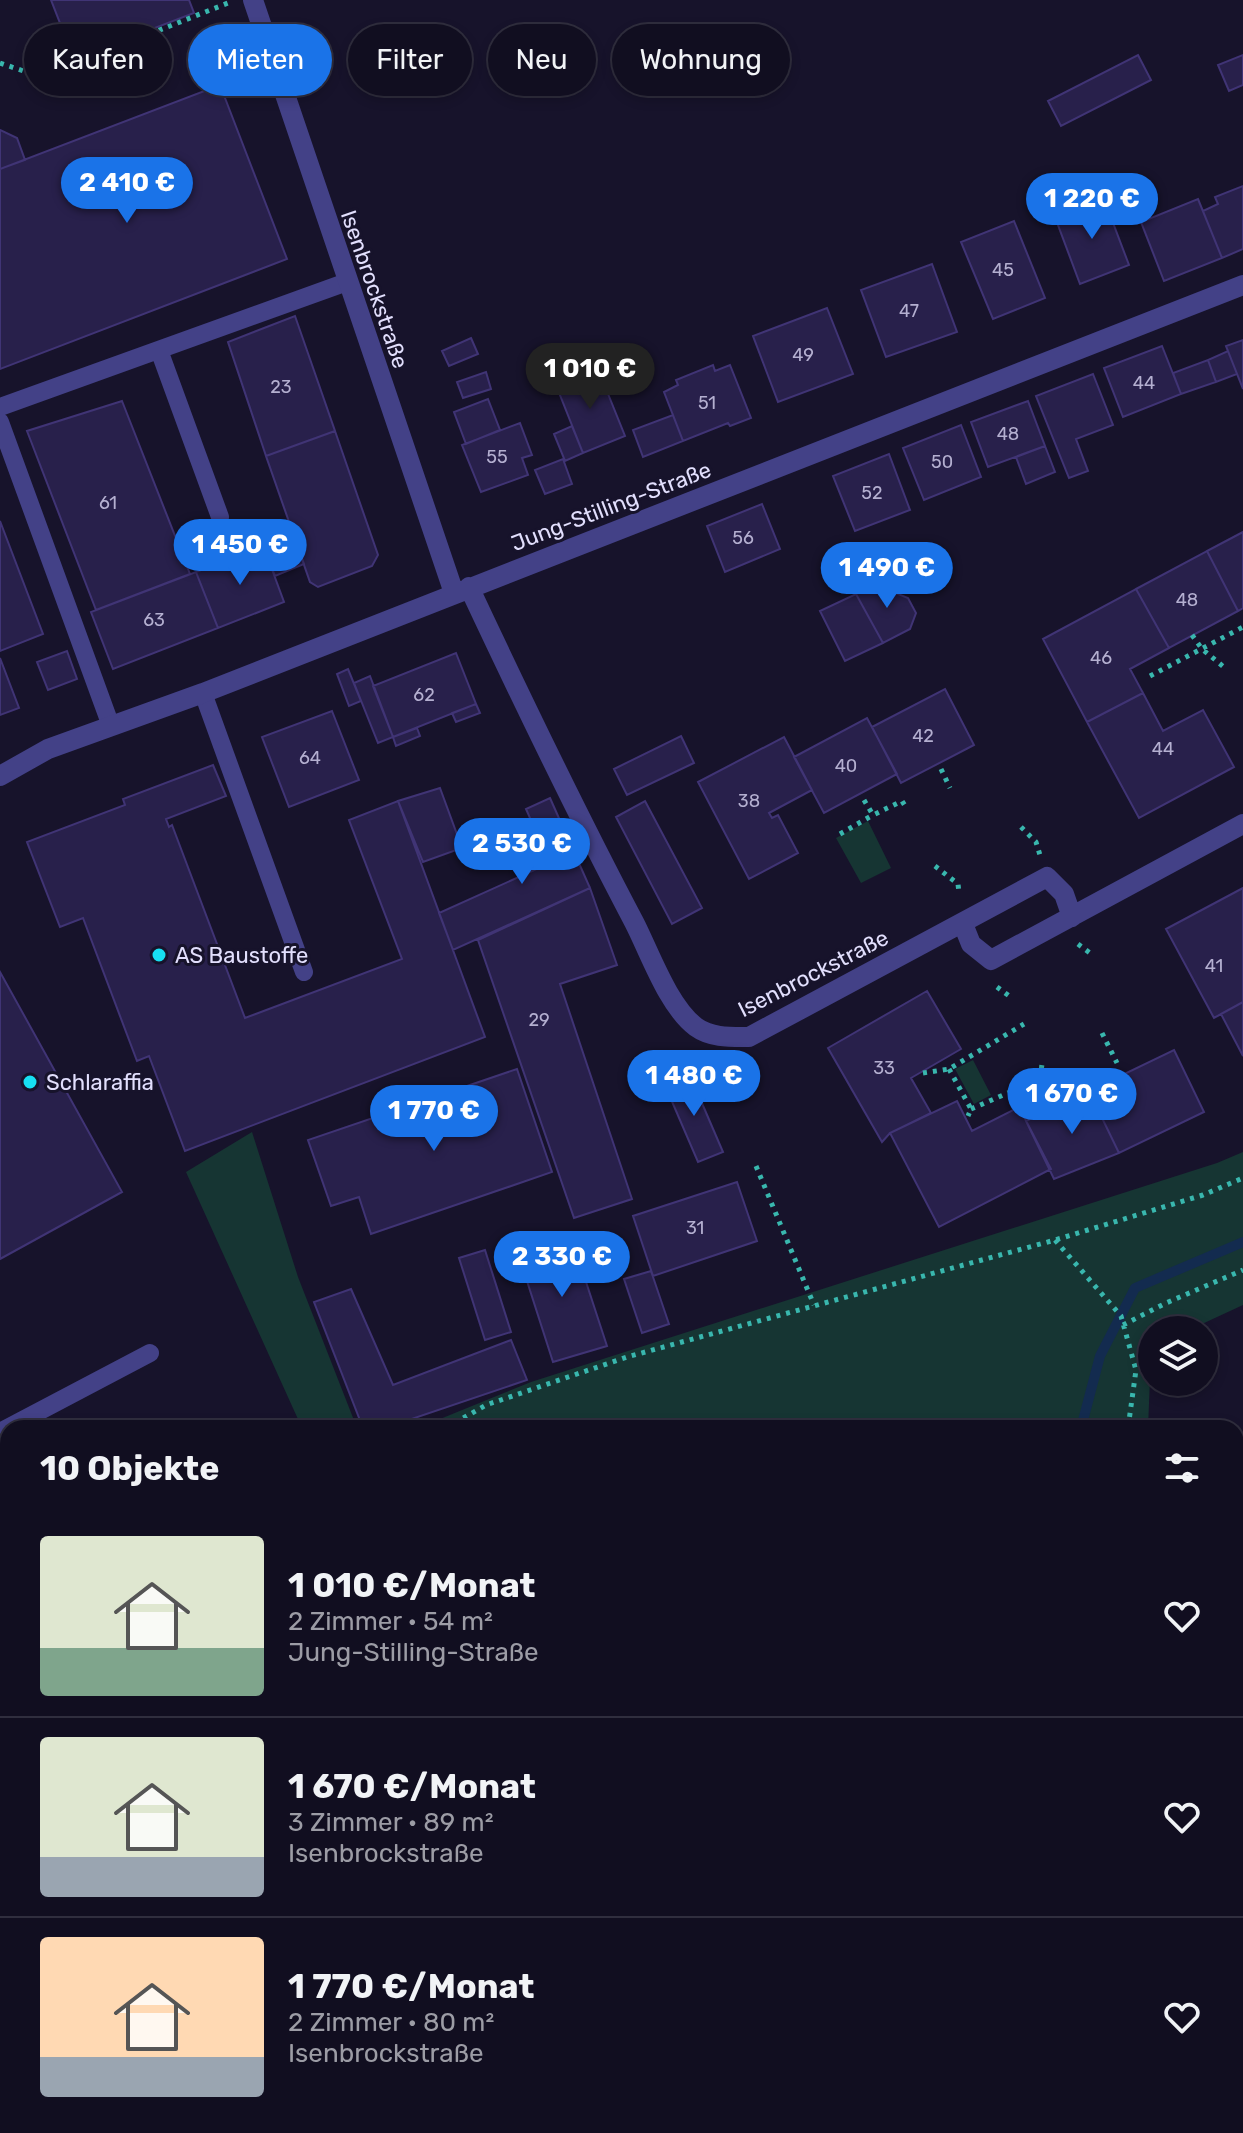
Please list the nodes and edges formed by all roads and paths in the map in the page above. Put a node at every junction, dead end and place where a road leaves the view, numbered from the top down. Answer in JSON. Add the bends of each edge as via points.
{"nodes":[{"id":1,"x":236,"y":0,"type":"edge"},
{"id":2,"x":253,"y":0,"type":"edge"},
{"id":3,"x":0,"y":63,"type":"edge"},
{"id":4,"x":347,"y":282,"type":"junction"},
{"id":5,"x":1243,"y":285,"type":"edge"},
{"id":6,"x":159,"y":350,"type":"junction"},
{"id":7,"x":0,"y":407,"type":"edge"},
{"id":8,"x":0,"y":422,"type":"edge"},
{"id":9,"x":220,"y":517,"type":"dead end"},
{"id":10,"x":462,"y":590,"type":"junction"},
{"id":11,"x":1243,"y":627,"type":"edge"},
{"id":12,"x":1192,"y":635,"type":"dead end"},
{"id":13,"x":1202,"y":649,"type":"junction"},
{"id":14,"x":1225,"y":668,"type":"dead end"},
{"id":15,"x":1150,"y":676,"type":"dead end"},
{"id":16,"x":203,"y":693,"type":"junction"},
{"id":17,"x":111,"y":726,"type":"junction"},
{"id":18,"x":941,"y":769,"type":"dead end"},
{"id":19,"x":0,"y":776,"type":"edge"},
{"id":20,"x":950,"y":788,"type":"dead end"},
{"id":21,"x":864,"y":800,"type":"dead end"},
{"id":22,"x":907,"y":809,"type":"dead end"},
{"id":23,"x":873,"y":815,"type":"junction"},
{"id":24,"x":1243,"y":824,"type":"edge"},
{"id":25,"x":840,"y":834,"type":"dead end"},
{"id":26,"x":935,"y":866,"type":"dead end"},
{"id":27,"x":1072,"y":917,"type":"junction"},
{"id":28,"x":963,"y":924,"type":"junction"},
{"id":29,"x":304,"y":972,"type":"dead end"},
{"id":30,"x":1024,"y":1024,"type":"dead end"},
{"id":31,"x":1102,"y":1033,"type":"dead end"},
{"id":32,"x":1117,"y":1063,"type":"dead end"},
{"id":33,"x":1042,"y":1064,"type":"dead end"},
{"id":34,"x":949,"y":1069,"type":"junction"},
{"id":35,"x":923,"y":1073,"type":"dead end"},
{"id":36,"x":1040,"y":1079,"type":"junction"},
{"id":37,"x":1044,"y":1097,"type":"dead end"},
{"id":38,"x":971,"y":1109,"type":"junction"},
{"id":39,"x":968,"y":1116,"type":"dead end"},
{"id":40,"x":756,"y":1166,"type":"dead end"},
{"id":41,"x":1243,"y":1178,"type":"edge"},
{"id":42,"x":1055,"y":1240,"type":"junction"},
{"id":43,"x":1243,"y":1270,"type":"edge"},
{"id":44,"x":814,"y":1305,"type":"junction"},
{"id":45,"x":1123,"y":1325,"type":"junction"},
{"id":46,"x":150,"y":1353,"type":"dead end"},
{"id":47,"x":23,"y":1420,"type":"edge"},
{"id":48,"x":460,"y":1420,"type":"edge"},
{"id":49,"x":1129,"y":1420,"type":"edge"}],
"edges":[{"from":1,"to":3,"type":"path","via":[[41,77]]},
{"from":2,"to":4,"type":"street","name":"Isenbrockstraße"},
{"from":4,"to":6,"type":"lane"},
{"from":4,"to":10,"type":"street","name":"Isenbrockstraße"},
{"from":5,"to":10,"type":"street","name":"Jung-Stilling-Straße"},
{"from":6,"to":7,"type":"lane"},
{"from":6,"to":9,"type":"lane"},
{"from":8,"to":17,"type":"lane"},
{"from":10,"to":16,"type":"street","name":"Jung-Stilling-Straße"},
{"from":10,"to":28,"type":"street","name":"Isenbrockstraße","via":[[659,974],[697,1028],[722,1037],[749,1037]]},
{"from":11,"to":13,"type":"path"},
{"from":12,"to":13,"type":"path"},
{"from":13,"to":14,"type":"path"},
{"from":13,"to":15,"type":"path"},
{"from":16,"to":17,"type":"street","name":"Jung-Stilling-Straße"},
{"from":16,"to":29,"type":"lane"},
{"from":17,"to":19,"type":"street","name":"Jung-Stilling-Straße","via":[[48,749]]},
{"from":18,"to":20,"type":"path"},
{"from":21,"to":23,"type":"path"},
{"from":22,"to":23,"type":"path","via":[[902,801]]},
{"from":23,"to":25,"type":"path"},
{"from":24,"to":27,"type":"street"},
{"from":26,"to":28,"type":"path","via":[[958,884]]},
{"from":27,"to":28,"type":"street","via":[[991,960],[971,944]]},
{"from":27,"to":28,"type":"street","name":"Isenbrockstraße","via":[[1064,894],[1047,877]]},
{"from":30,"to":34,"type":"path"},
{"from":31,"to":32,"type":"path"},
{"from":33,"to":36,"type":"path"},
{"from":34,"to":35,"type":"path"},
{"from":34,"to":38,"type":"path"},
{"from":36,"to":37,"type":"path"},
{"from":36,"to":38,"type":"path"},
{"from":38,"to":39,"type":"path"},
{"from":40,"to":44,"type":"path"},
{"from":41,"to":42,"type":"path"},
{"from":42,"to":44,"type":"path"},
{"from":42,"to":45,"type":"path","via":[[1121,1316]]},
{"from":43,"to":45,"type":"path"},
{"from":44,"to":48,"type":"path","via":[[627,1357],[486,1405]]},
{"from":45,"to":49,"type":"path","via":[[1136,1370]]},
{"from":46,"to":47,"type":"lane"}]}
